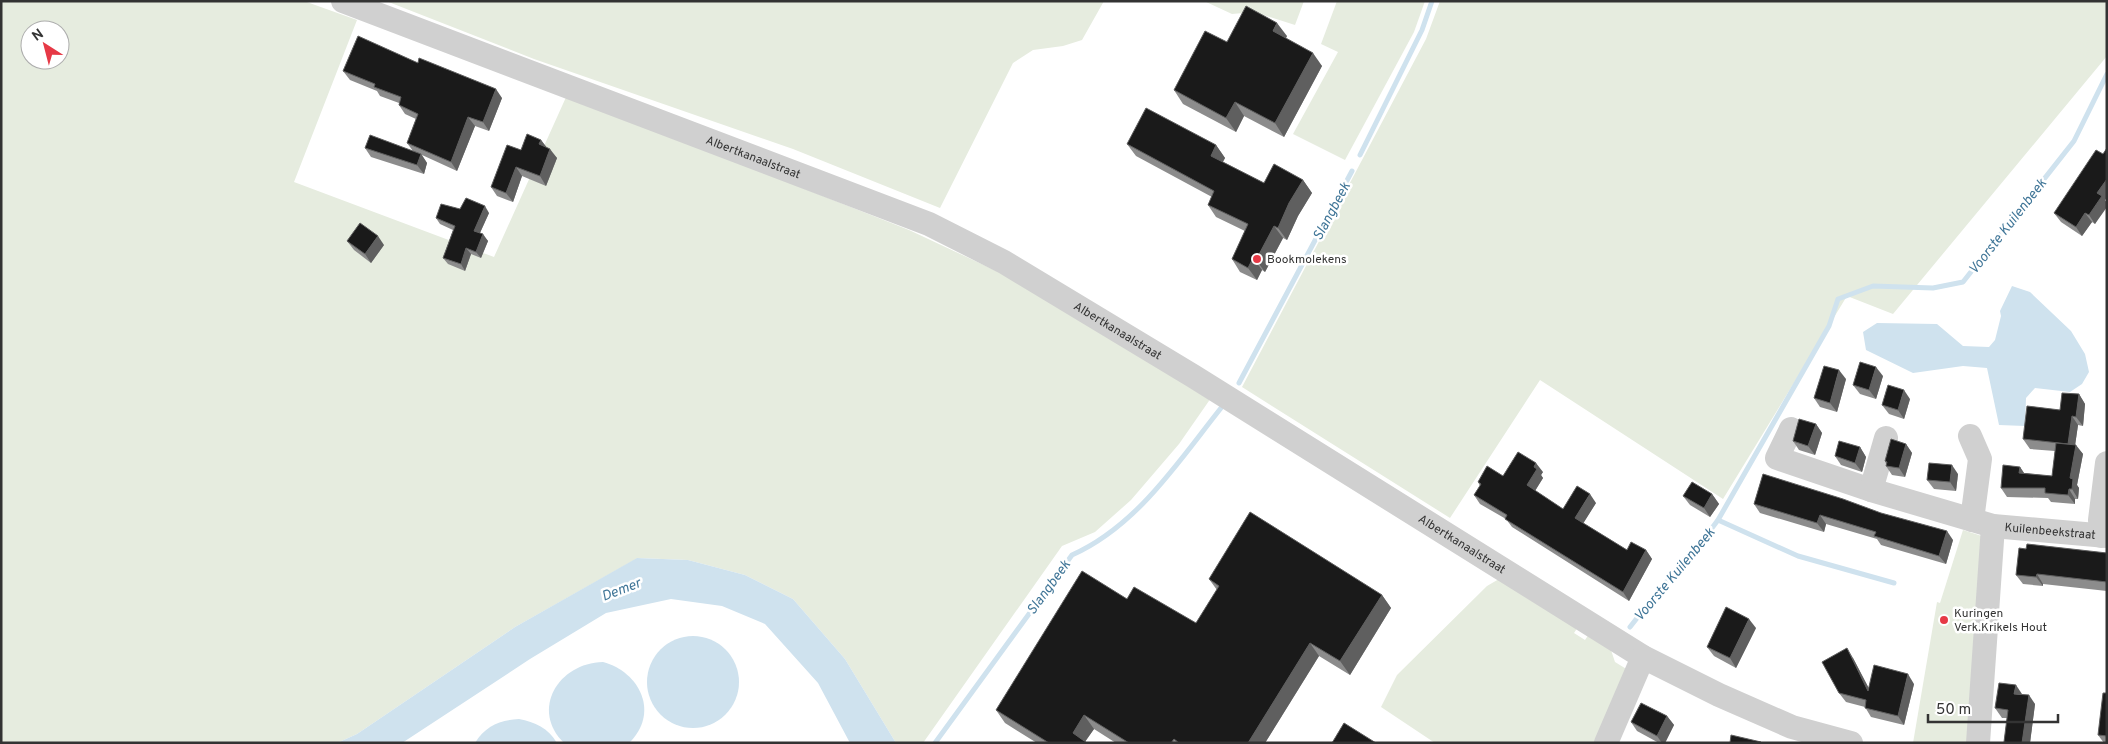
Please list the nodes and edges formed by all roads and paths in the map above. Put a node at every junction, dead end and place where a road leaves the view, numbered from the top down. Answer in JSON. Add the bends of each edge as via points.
{"nodes":[{"id":1,"x":343,"y":1,"type":"edge"},
{"id":2,"x":1791,"y":429,"type":"dead end"},
{"id":3,"x":1970,"y":436,"type":"dead end"},
{"id":4,"x":1886,"y":438,"type":"dead end"},
{"id":5,"x":2107,"y":463,"type":"edge"},
{"id":6,"x":1871,"y":490,"type":"junction"},
{"id":7,"x":1982,"y":523,"type":"junction"},
{"id":8,"x":2104,"y":536,"type":"edge"},
{"id":9,"x":1643,"y":658,"type":"junction"},
{"id":10,"x":1606,"y":743,"type":"edge"},
{"id":11,"x":1851,"y":743,"type":"edge"},
{"id":12,"x":1978,"y":743,"type":"edge"}],
"edges":[{"from":1,"to":9,"type":"street","name":"Albertkanaalstraat","via":[[929,224],[1004,262],[1193,376]]},
{"from":2,"to":6,"type":"street","name":"Kuilenbeekstraat","via":[[1777,458]]},
{"from":3,"to":7,"type":"street","name":"Kuilenbeekstraat","via":[[1980,459]]},
{"from":4,"to":6,"type":"street"},
{"from":5,"to":8,"type":"street","via":[[2100,520]]},
{"from":6,"to":7,"type":"street","name":"Kuilenbeekstraat"},
{"from":7,"to":8,"type":"street","name":"Kuilenbeekstraat"},
{"from":7,"to":12,"type":"street","name":"Kuilenbeekstraat"},
{"from":9,"to":10,"type":"street"},
{"from":9,"to":11,"type":"street","name":"Albertkanaalstraat","via":[[1792,727]]}]}
